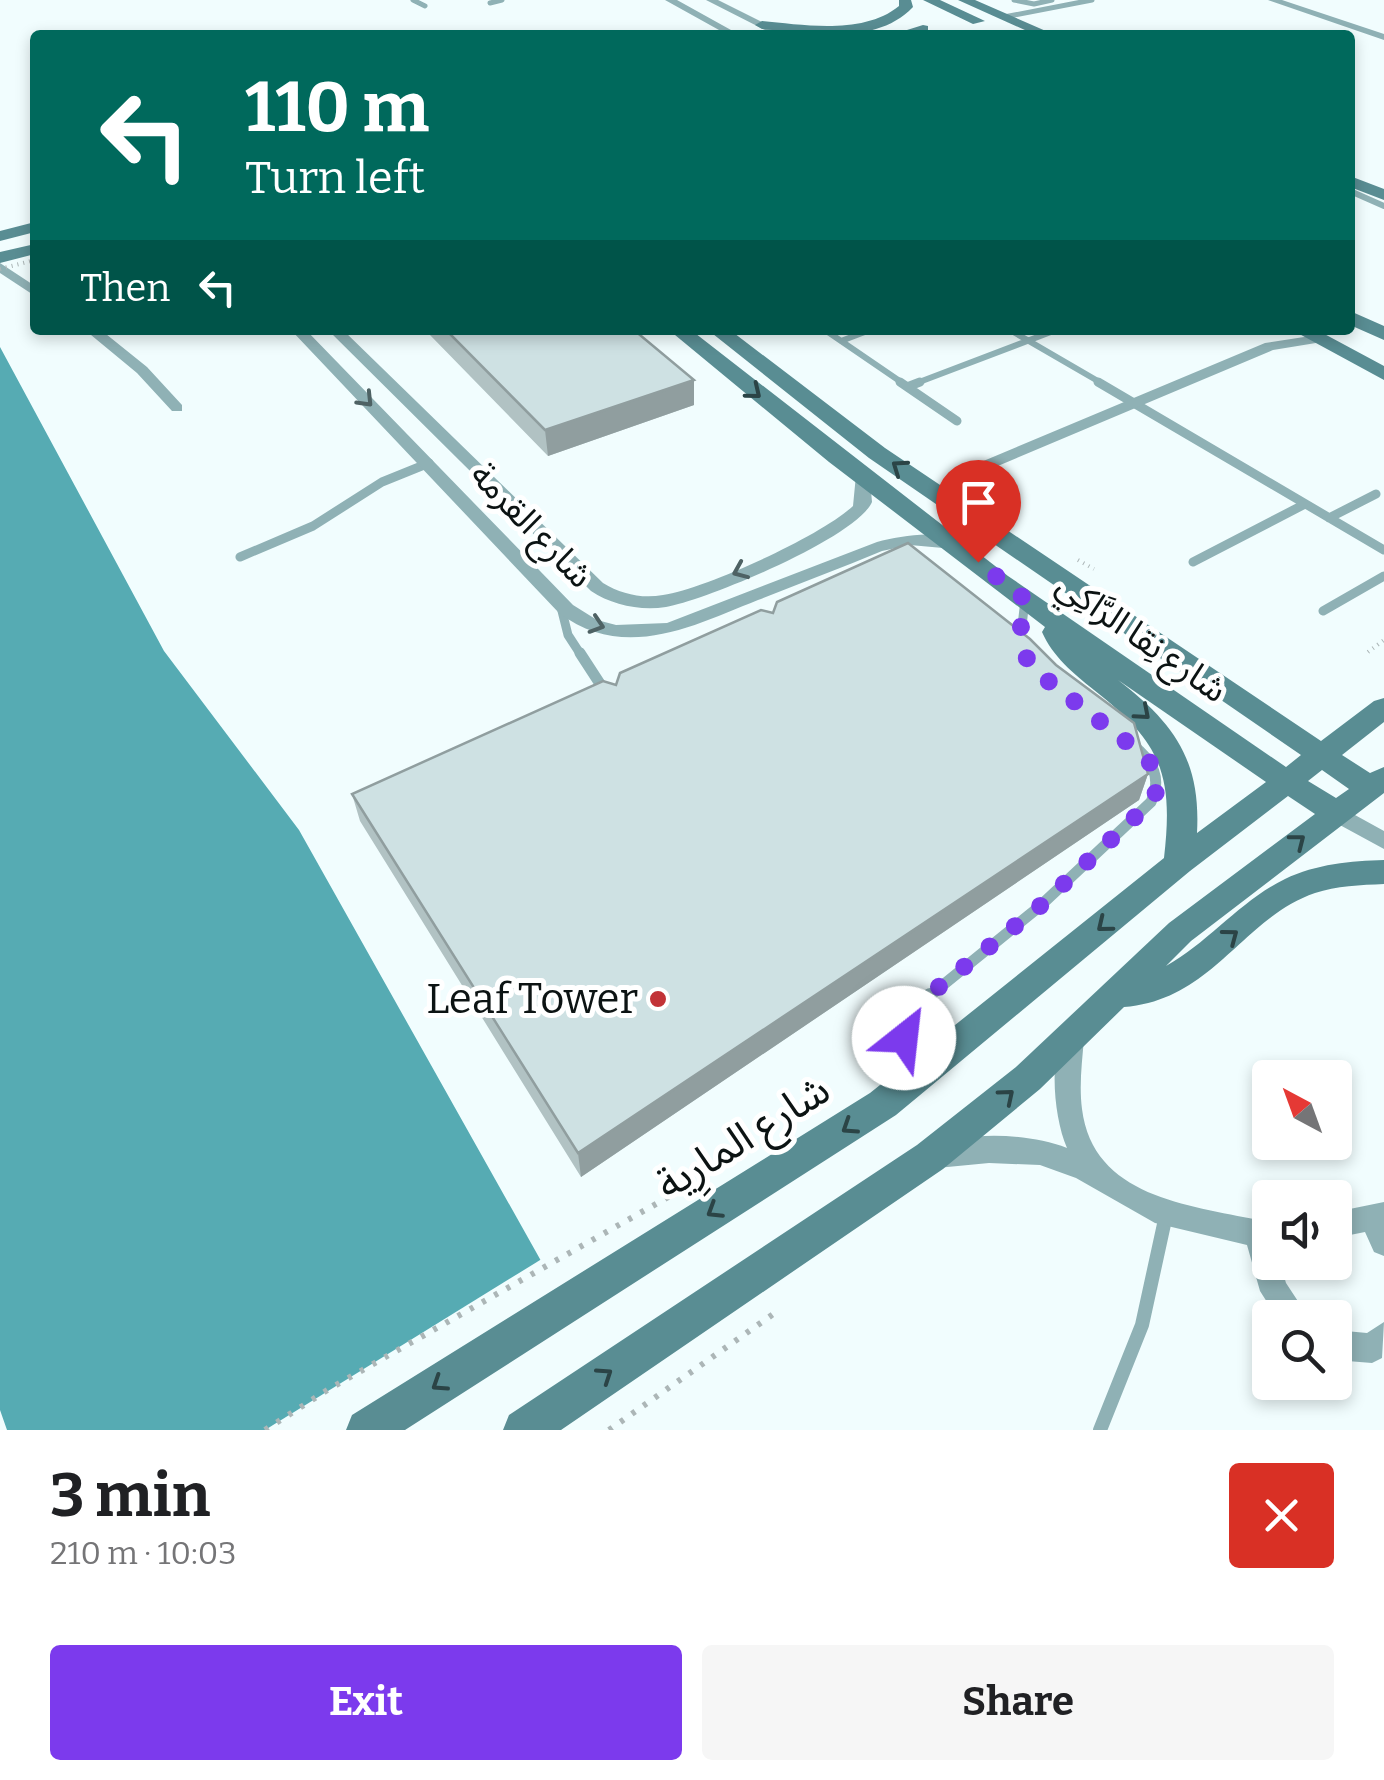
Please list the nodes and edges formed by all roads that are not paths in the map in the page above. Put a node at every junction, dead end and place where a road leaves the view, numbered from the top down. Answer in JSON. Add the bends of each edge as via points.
{"nodes":[{"id":1,"x":413,"y":0,"type":"edge"},
{"id":2,"x":502,"y":0,"type":"edge"},
{"id":3,"x":670,"y":0,"type":"edge"},
{"id":4,"x":711,"y":0,"type":"edge"},
{"id":5,"x":905,"y":0,"type":"edge"},
{"id":6,"x":961,"y":0,"type":"edge"},
{"id":7,"x":1014,"y":0,"type":"edge"},
{"id":8,"x":1092,"y":0,"type":"edge"},
{"id":9,"x":1273,"y":0,"type":"edge"},
{"id":10,"x":935,"y":2,"type":"edge"},
{"id":11,"x":1055,"y":2,"type":"edge"},
{"id":12,"x":490,"y":3,"type":"dead end"},
{"id":13,"x":425,"y":6,"type":"dead end"},
{"id":14,"x":989,"y":10,"type":"junction"},
{"id":15,"x":968,"y":16,"type":"junction"},
{"id":16,"x":1004,"y":17,"type":"junction"},
{"id":17,"x":762,"y":25,"type":"junction"},
{"id":18,"x":865,"y":26,"type":"junction"},
{"id":19,"x":923,"y":28,"type":"dead end"},
{"id":20,"x":725,"y":30,"type":"edge"},
{"id":21,"x":772,"y":30,"type":"edge"},
{"id":22,"x":850,"y":30,"type":"edge"},
{"id":23,"x":916,"y":30,"type":"edge"},
{"id":24,"x":1000,"y":30,"type":"edge"},
{"id":25,"x":1036,"y":30,"type":"edge"},
{"id":26,"x":1384,"y":37,"type":"edge"},
{"id":27,"x":1355,"y":183,"type":"edge"},
{"id":28,"x":1355,"y":193,"type":"edge"},
{"id":29,"x":1384,"y":196,"type":"edge"},
{"id":30,"x":1384,"y":206,"type":"edge"},
{"id":31,"x":30,"y":228,"type":"edge"},
{"id":32,"x":0,"y":236,"type":"edge"},
{"id":33,"x":30,"y":250,"type":"edge"},
{"id":34,"x":0,"y":258,"type":"edge"},
{"id":35,"x":0,"y":268,"type":"edge"},
{"id":36,"x":30,"y":289,"type":"edge"},
{"id":37,"x":1355,"y":320,"type":"edge"},
{"id":38,"x":1384,"y":334,"type":"edge"},
{"id":39,"x":98,"y":335,"type":"edge"},
{"id":40,"x":303,"y":335,"type":"edge"},
{"id":41,"x":340,"y":335,"type":"edge"},
{"id":42,"x":685,"y":335,"type":"edge"},
{"id":43,"x":724,"y":335,"type":"edge"},
{"id":44,"x":832,"y":335,"type":"edge"},
{"id":45,"x":855,"y":335,"type":"edge"},
{"id":46,"x":1018,"y":335,"type":"edge"},
{"id":47,"x":1043,"y":335,"type":"edge"},
{"id":48,"x":1307,"y":335,"type":"edge"},
{"id":49,"x":1312,"y":335,"type":"edge"},
{"id":50,"x":840,"y":340,"type":"junction"},
{"id":51,"x":1027,"y":341,"type":"junction"},
{"id":52,"x":1384,"y":374,"type":"edge"},
{"id":53,"x":907,"y":387,"type":"junction"},
{"id":54,"x":1133,"y":404,"type":"junction"},
{"id":55,"x":177,"y":408,"type":"dead end"},
{"id":56,"x":957,"y":421,"type":"dead end"},
{"id":57,"x":428,"y":463,"type":"junction"},
{"id":58,"x":862,"y":479,"type":"junction"},
{"id":59,"x":1376,"y":494,"type":"dead end"},
{"id":60,"x":946,"y":500,"type":"junction"},
{"id":61,"x":1306,"y":504,"type":"junction"},
{"id":62,"x":1329,"y":518,"type":"junction"},
{"id":63,"x":954,"y":544,"type":"junction"},
{"id":64,"x":1384,"y":550,"type":"edge"},
{"id":65,"x":783,"y":554,"type":"junction"},
{"id":66,"x":240,"y":557,"type":"dead end"},
{"id":67,"x":1192,"y":562,"type":"dead end"},
{"id":68,"x":826,"y":567,"type":"junction"},
{"id":69,"x":1384,"y":576,"type":"edge"},
{"id":70,"x":1025,"y":599,"type":"junction"},
{"id":71,"x":560,"y":602,"type":"junction"},
{"id":72,"x":1323,"y":611,"type":"dead end"},
{"id":73,"x":1054,"y":621,"type":"junction"},
{"id":74,"x":1027,"y":660,"type":"edge"},
{"id":75,"x":613,"y":704,"type":"edge"},
{"id":76,"x":1384,"y":708,"type":"edge"},
{"id":77,"x":1126,"y":741,"type":"edge"},
{"id":78,"x":1323,"y":756,"type":"junction"},
{"id":79,"x":1286,"y":782,"type":"junction"},
{"id":80,"x":1379,"y":788,"type":"edge"},
{"id":81,"x":1335,"y":812,"type":"junction"},
{"id":82,"x":1384,"y":842,"type":"edge"},
{"id":83,"x":1179,"y":863,"type":"junction"},
{"id":84,"x":1384,"y":872,"type":"edge"},
{"id":85,"x":1116,"y":994,"type":"junction"},
{"id":86,"x":1072,"y":1039,"type":"junction"},
{"id":87,"x":908,"y":1083,"type":"junction"},
{"id":88,"x":930,"y":1157,"type":"junction"},
{"id":89,"x":1095,"y":1175,"type":"junction"},
{"id":90,"x":1166,"y":1214,"type":"junction"},
{"id":91,"x":1352,"y":1225,"type":"edge"},
{"id":92,"x":1380,"y":1225,"type":"edge"},
{"id":93,"x":1252,"y":1232,"type":"edge"},
{"id":94,"x":1384,"y":1337,"type":"edge"},
{"id":95,"x":1352,"y":1347,"type":"edge"},
{"id":96,"x":367,"y":1430,"type":"edge"},
{"id":97,"x":524,"y":1430,"type":"edge"},
{"id":98,"x":1100,"y":1430,"type":"edge"}],
"edges":[{"from":1,"to":13,"type":"lane"},
{"from":2,"to":12,"type":"lane"},
{"from":3,"to":20,"type":"street"},
{"from":4,"to":17,"type":"street"},
{"from":5,"to":18,"type":"street","via":[[893,18]]},
{"from":6,"to":10,"type":"street"},
{"from":6,"to":14,"type":"street"},
{"from":7,"to":11,"type":"lane"},
{"from":8,"to":11,"type":"lane"},
{"from":9,"to":26,"type":"street"},
{"from":10,"to":15,"type":"street"},
{"from":11,"to":16,"type":"lane"},
{"from":14,"to":15,"type":"street"},
{"from":14,"to":16,"type":"street"},
{"from":15,"to":24,"type":"street"},
{"from":16,"to":25,"type":"street"},
{"from":17,"to":18,"type":"street"},
{"from":17,"to":21,"type":"street"},
{"from":18,"to":22,"type":"street"},
{"from":19,"to":23,"type":"street"},
{"from":27,"to":29,"type":"street"},
{"from":28,"to":30,"type":"lane"},
{"from":31,"to":32,"type":"street"},
{"from":33,"to":34,"type":"street"},
{"from":35,"to":36,"type":"street"},
{"from":37,"to":38,"type":"street"},
{"from":39,"to":55,"type":"street"},
{"from":40,"to":57,"type":"street","name":"شارع القرمة","one_way":true},
{"from":65,"to":41,"type":"street","name":"شارع القرمة","one_way":true,"via":[[667,601],[606,593]]},
{"from":42,"to":58,"type":"street","name":"شارع نِقا الرَّاكِي","one_way":true},
{"from":60,"to":43,"type":"street","name":"شارع نِقا الرَّاكِي","one_way":true},
{"from":44,"to":50,"type":"lane"},
{"from":45,"to":50,"type":"lane"},
{"from":46,"to":51,"type":"lane"},
{"from":47,"to":51,"type":"lane"},
{"from":48,"to":54,"type":"street"},
{"from":49,"to":52,"type":"street"},
{"from":50,"to":53,"type":"lane"},
{"from":51,"to":53,"type":"lane"},
{"from":51,"to":54,"type":"lane"},
{"from":53,"to":56,"type":"lane"},
{"from":54,"to":60,"type":"street","via":[[968,473]]},
{"from":54,"to":61,"type":"lane"},
{"from":57,"to":66,"type":"lane"},
{"from":57,"to":71,"type":"street","name":"شارع القرمة"},
{"from":58,"to":63,"type":"street","name":"شارع نِقا الرَّاكِي"},
{"from":58,"to":65,"type":"street","name":"شارع القرمة","via":[[864,499],[856,514]]},
{"from":59,"to":62,"type":"lane"},
{"from":60,"to":78,"type":"street","name":"شارع نِقا الرَّاكِي"},
{"from":61,"to":62,"type":"lane"},
{"from":61,"to":67,"type":"lane"},
{"from":62,"to":64,"type":"lane"},
{"from":63,"to":68,"type":"street","name":"شارع القرمة","via":[[893,542]]},
{"from":63,"to":70,"type":"street","name":"شارع نِقا الرَّاكِي"},
{"from":65,"to":68,"type":"street","name":"شارع القرمة","via":[[813,549],[828,558]]},
{"from":71,"to":68,"type":"street","name":"شارع القرمة","one_way":true,"via":[[596,627],[671,628],[741,609]]},
{"from":69,"to":72,"type":"lane"},
{"from":70,"to":73,"type":"street","name":"شارع نِقا الرَّاكِي"},
{"from":70,"to":74,"type":"lane","via":[[1018,635]]},
{"from":71,"to":75,"type":"lane","via":[[568,635]]},
{"from":73,"to":79,"type":"street","name":"شارع نِقا الرَّاكِي"},
{"from":73,"to":83,"type":"street","one_way":true,"via":[[1056,637],[1073,658],[1163,734],[1186,805]]},
{"from":76,"to":78,"type":"street","name":"شارع المارِية"},
{"from":77,"to":87,"type":"lane","via":[[1156,772],[1151,802],[1039,907],[914,1008],[904,1030]]},
{"from":78,"to":79,"type":"street","name":"شارع المارِية"},
{"from":78,"to":80,"type":"street","name":"شارع نِقا الرَّاكِي"},
{"from":79,"to":81,"type":"street","name":"شارع نِقا الرَّاكِي"},
{"from":79,"to":83,"type":"street","name":"شارع المارِية"},
{"from":80,"to":81,"type":"street"},
{"from":81,"to":82,"type":"street","name":"شارع نِقا الرَّاكِي"},
{"from":85,"to":81,"type":"street","one_way":true,"via":[[1180,932]]},
{"from":83,"to":87,"type":"street","name":"شارع المارِية","one_way":true},
{"from":85,"to":84,"type":"street","one_way":true,"via":[[1136,996],[1166,984],[1293,889]]},
{"from":85,"to":86,"type":"street"},
{"from":88,"to":86,"type":"street","one_way":true},
{"from":86,"to":89,"type":"street","via":[[1066,1110]]},
{"from":87,"to":96,"type":"street","name":"شارع المارِية","one_way":true,"via":[[856,1123]]},
{"from":88,"to":89,"type":"street","via":[[994,1148],[1034,1151]]},
{"from":97,"to":88,"type":"street","one_way":true},
{"from":89,"to":90,"type":"street"},
{"from":90,"to":93,"type":"street"},
{"from":90,"to":98,"type":"lane","via":[[1139,1338]]},
{"from":91,"to":92,"type":"street"},
{"from":94,"to":95,"type":"street","via":[[1372,1348]]}]}
